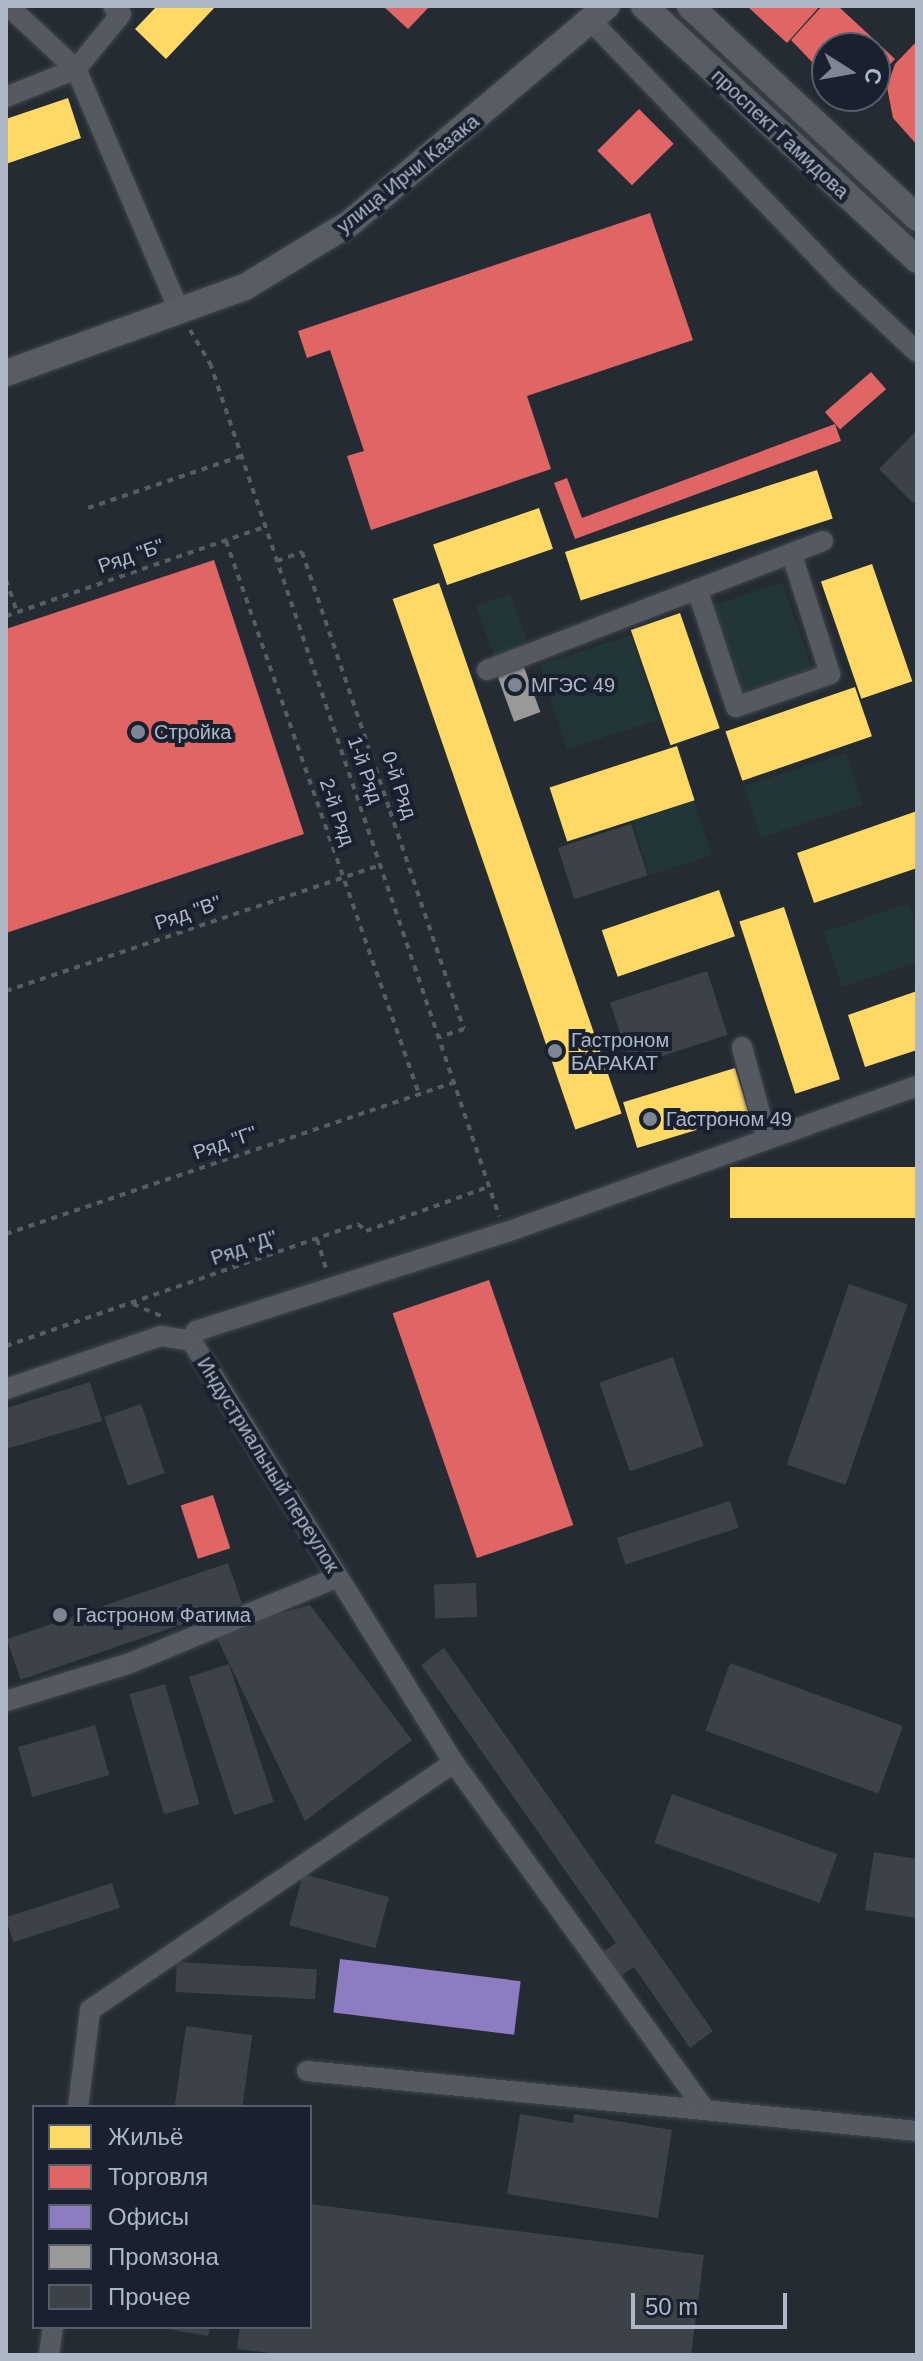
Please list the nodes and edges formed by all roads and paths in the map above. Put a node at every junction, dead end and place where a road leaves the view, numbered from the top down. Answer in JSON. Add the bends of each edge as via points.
{"nodes":[{"id":1,"x":8,"y":6,"type":"edge"},
{"id":2,"x":644,"y":6,"type":"edge"},
{"id":3,"x":690,"y":6,"type":"edge"},
{"id":4,"x":121,"y":8,"type":"edge"},
{"id":5,"x":599,"y":14,"type":"edge"},
{"id":6,"x":76,"y":69,"type":"junction"},
{"id":7,"x":6,"y":97,"type":"edge"},
{"id":8,"x":917,"y":218,"type":"edge"},
{"id":9,"x":917,"y":260,"type":"edge"},
{"id":10,"x":180,"y":313,"type":"junction"},
{"id":11,"x":917,"y":352,"type":"edge"},
{"id":12,"x":6,"y":373,"type":"edge"},
{"id":13,"x":242,"y":456,"type":"junction"},
{"id":14,"x":88,"y":508,"type":"dead end"},
{"id":15,"x":265,"y":527,"type":"junction"},
{"id":16,"x":226,"y":541,"type":"junction"},
{"id":17,"x":823,"y":541,"type":"dead end"},
{"id":18,"x":792,"y":555,"type":"junction"},
{"id":19,"x":277,"y":561,"type":"junction"},
{"id":20,"x":6,"y":580,"type":"edge"},
{"id":21,"x":697,"y":589,"type":"junction"},
{"id":22,"x":17,"y":612,"type":"junction"},
{"id":23,"x":6,"y":616,"type":"edge"},
{"id":24,"x":487,"y":670,"type":"dead end"},
{"id":25,"x":380,"y":865,"type":"junction"},
{"id":26,"x":342,"y":878,"type":"junction"},
{"id":27,"x":6,"y":991,"type":"edge"},
{"id":28,"x":439,"y":1037,"type":"junction"},
{"id":29,"x":742,"y":1047,"type":"dead end"},
{"id":30,"x":454,"y":1082,"type":"junction"},
{"id":31,"x":917,"y":1086,"type":"edge"},
{"id":32,"x":419,"y":1094,"type":"junction"},
{"id":33,"x":767,"y":1139,"type":"junction"},
{"id":34,"x":489,"y":1187,"type":"junction"},
{"id":35,"x":504,"y":1233,"type":"junction"},
{"id":36,"x":6,"y":1234,"type":"edge"},
{"id":37,"x":317,"y":1239,"type":"junction"},
{"id":38,"x":333,"y":1289,"type":"junction"},
{"id":39,"x":191,"y":1341,"type":"junction"},
{"id":40,"x":6,"y":1346,"type":"edge"},
{"id":41,"x":6,"y":1389,"type":"edge"},
{"id":42,"x":338,"y":1577,"type":"junction"},
{"id":43,"x":6,"y":1701,"type":"edge"},
{"id":44,"x":454,"y":1763,"type":"junction"},
{"id":45,"x":307,"y":2071,"type":"dead end"},
{"id":46,"x":78,"y":2105,"type":"edge"},
{"id":47,"x":703,"y":2107,"type":"junction"},
{"id":48,"x":917,"y":2131,"type":"edge"},
{"id":49,"x":53,"y":2329,"type":"edge"},
{"id":50,"x":49,"y":2355,"type":"edge"}],
"edges":[{"from":1,"to":6,"type":"street"},
{"from":2,"to":9,"type":"main road","name":"проспект Гамидова"},
{"from":3,"to":8,"type":"main road","name":"проспект Гамидова"},
{"from":4,"to":6,"type":"street"},
{"from":5,"to":10,"type":"main road","name":"улица Ирчи Казака","via":[[350,223],[245,287]]},
{"from":5,"to":11,"type":"street","via":[[840,280]]},
{"from":6,"to":7,"type":"street"},
{"from":6,"to":10,"type":"street"},
{"from":10,"to":12,"type":"main road","name":"улица Ирчи Казака"},
{"from":10,"to":13,"type":"path","name":"1-й Ряд","via":[[210,363]]},
{"from":13,"to":14,"type":"path"},
{"from":13,"to":15,"type":"path","name":"1-й Ряд"},
{"from":15,"to":16,"type":"path","name":"Ряд \"Б\""},
{"from":15,"to":19,"type":"path","name":"1-й Ряд"},
{"from":16,"to":22,"type":"path","name":"Ряд \"Б\""},
{"from":16,"to":26,"type":"path","name":"2-й Ряд"},
{"from":17,"to":18,"type":"street"},
{"from":18,"to":21,"type":"street"},
{"from":18,"to":21,"type":"street","via":[[830,674],[817,679],[736,707]]},
{"from":19,"to":25,"type":"path","name":"1-й Ряд"},
{"from":19,"to":28,"type":"path","name":"0-й Ряд","via":[[302,552],[376,768],[464,1029]]},
{"from":20,"to":22,"type":"path"},
{"from":21,"to":24,"type":"street"},
{"from":22,"to":23,"type":"path","name":"Ряд \"Б\""},
{"from":25,"to":26,"type":"path","name":"Ряд \"В\""},
{"from":25,"to":28,"type":"path","name":"1-й Ряд"},
{"from":26,"to":27,"type":"path","name":"Ряд \"В\""},
{"from":26,"to":32,"type":"path","name":"2-й Ряд"},
{"from":28,"to":30,"type":"path","name":"1-й Ряд"},
{"from":29,"to":33,"type":"street"},
{"from":30,"to":32,"type":"path","name":"Ряд \"Г\""},
{"from":30,"to":34,"type":"path","name":"1-й Ряд"},
{"from":31,"to":33,"type":"street","name":"Индустриальный переулок"},
{"from":32,"to":36,"type":"path","name":"Ряд \"Г\""},
{"from":33,"to":35,"type":"street","name":"Индустриальный переулок"},
{"from":34,"to":35,"type":"path","name":"1-й Ряд"},
{"from":34,"to":37,"type":"path","name":"Ряд \"Д\"","via":[[366,1231],[358,1224]]},
{"from":35,"to":38,"type":"street","name":"Индустриальный переулок"},
{"from":37,"to":38,"type":"path"},
{"from":37,"to":40,"type":"path","name":"Ряд \"Д\""},
{"from":38,"to":39,"type":"street","name":"Индустриальный переулок","via":[[196,1331]]},
{"from":39,"to":41,"type":"street","via":[[161,1336]]},
{"from":39,"to":42,"type":"street","name":"Индустриальный переулок"},
{"from":42,"to":43,"type":"street","via":[[128,1664]]},
{"from":42,"to":44,"type":"street","name":"Индустриальный переулок"},
{"from":44,"to":46,"type":"street","via":[[90,2010]]},
{"from":44,"to":47,"type":"street","name":"Индустриальный переулок"},
{"from":45,"to":47,"type":"street"},
{"from":47,"to":48,"type":"street"},
{"from":49,"to":50,"type":"street"}]}
